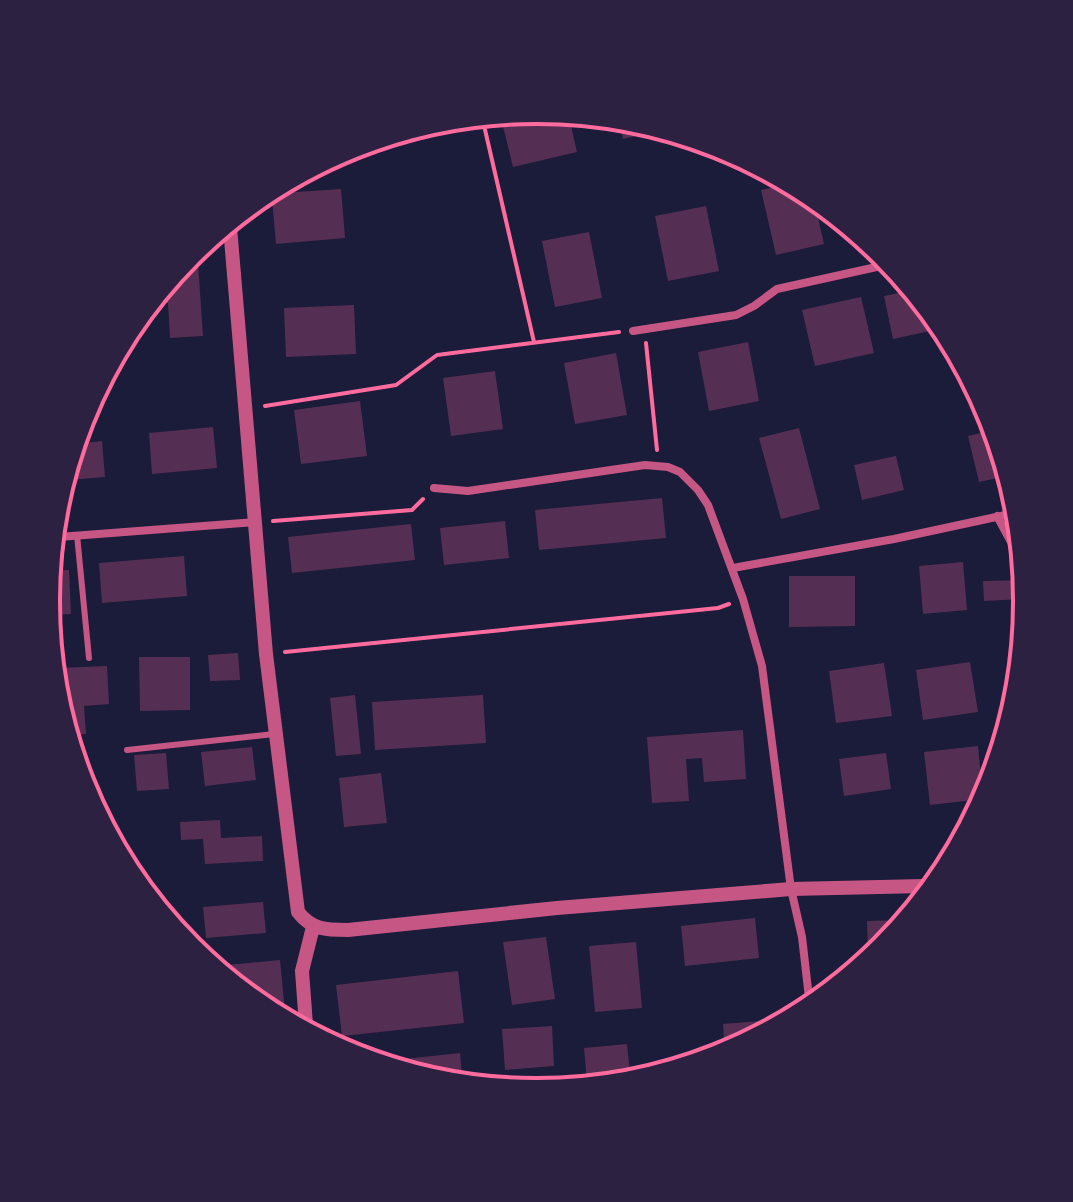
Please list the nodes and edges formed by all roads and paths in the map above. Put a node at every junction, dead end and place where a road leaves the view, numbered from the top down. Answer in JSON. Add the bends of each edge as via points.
{"nodes":[{"id":1,"x":485,"y":128,"type":"edge"},
{"id":2,"x":231,"y":236,"type":"edge"},
{"id":3,"x":876,"y":267,"type":"edge"},
{"id":4,"x":645,"y":329,"type":"junction"},
{"id":5,"x":633,"y":331,"type":"joint"},
{"id":6,"x":534,"y":342,"type":"junction"},
{"id":7,"x":244,"y":409,"type":"junction"},
{"id":8,"x":656,"y":465,"type":"junction"},
{"id":9,"x":434,"y":488,"type":"joint"},
{"id":10,"x":1005,"y":515,"type":"edge"},
{"id":11,"x":997,"y":516,"type":"junction"},
{"id":12,"x":256,"y":522,"type":"junction"},
{"id":13,"x":77,"y":535,"type":"junction"},
{"id":14,"x":64,"y":536,"type":"edge"},
{"id":15,"x":1009,"y":538,"type":"edge"},
{"id":16,"x":733,"y":568,"type":"junction"},
{"id":17,"x":743,"y":599,"type":"junction"},
{"id":18,"x":266,"y":654,"type":"junction"},
{"id":19,"x":89,"y":658,"type":"dead end"},
{"id":20,"x":275,"y":734,"type":"junction"},
{"id":21,"x":127,"y":750,"type":"dead end"},
{"id":22,"x":919,"y":886,"type":"edge"},
{"id":23,"x":791,"y":889,"type":"junction"},
{"id":24,"x":313,"y":927,"type":"junction"},
{"id":25,"x":808,"y":992,"type":"edge"},
{"id":26,"x":305,"y":1018,"type":"edge"}],
"edges":[{"from":1,"to":6,"type":"path"},
{"from":2,"to":7,"type":"street"},
{"from":3,"to":4,"type":"street","via":[[777,289],[736,315]]},
{"from":4,"to":5,"type":"street"},
{"from":4,"to":8,"type":"path"},
{"from":5,"to":6,"type":"path"},
{"from":6,"to":7,"type":"path","via":[[437,355],[396,385]]},
{"from":7,"to":12,"type":"street"},
{"from":8,"to":9,"type":"street","via":[[468,491]]},
{"from":8,"to":16,"type":"street","via":[[680,472],[698,490]]},
{"from":9,"to":12,"type":"path","via":[[412,510]]},
{"from":10,"to":11,"type":"street"},
{"from":11,"to":15,"type":"street"},
{"from":11,"to":16,"type":"street"},
{"from":12,"to":13,"type":"street"},
{"from":12,"to":18,"type":"street"},
{"from":13,"to":14,"type":"street"},
{"from":13,"to":19,"type":"lane"},
{"from":16,"to":17,"type":"street"},
{"from":17,"to":18,"type":"path","via":[[718,608]]},
{"from":17,"to":23,"type":"street","via":[[762,666]]},
{"from":18,"to":20,"type":"street"},
{"from":20,"to":21,"type":"lane"},
{"from":20,"to":24,"type":"street","via":[[298,912]]},
{"from":22,"to":23,"type":"street"},
{"from":23,"to":24,"type":"street","via":[[348,930]]},
{"from":23,"to":25,"type":"street"},
{"from":24,"to":26,"type":"street","via":[[302,971]]}]}
